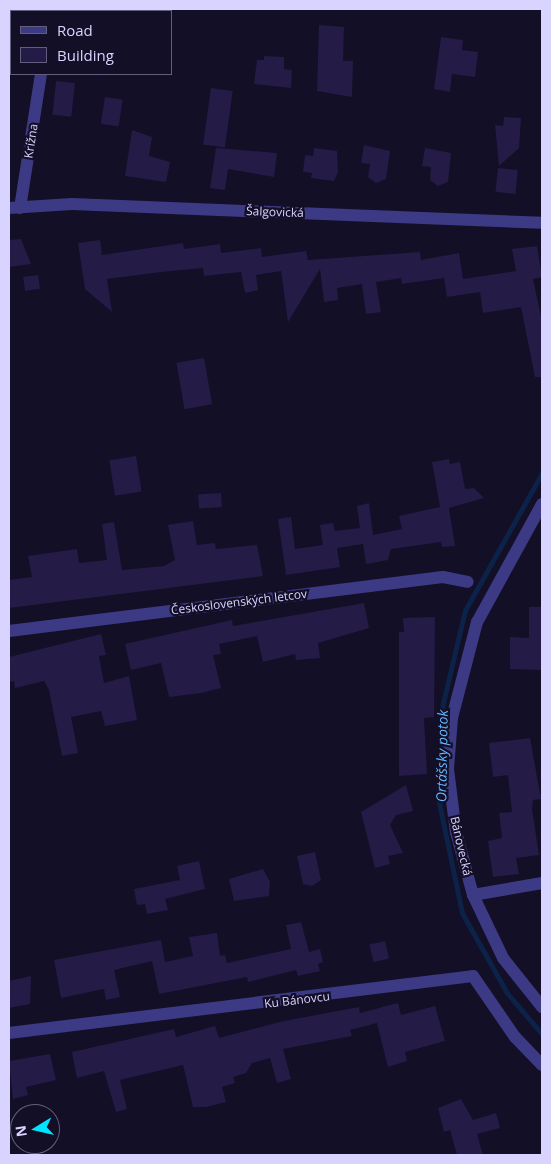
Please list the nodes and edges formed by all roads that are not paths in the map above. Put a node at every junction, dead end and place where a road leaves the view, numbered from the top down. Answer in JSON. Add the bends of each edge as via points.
{"nodes":[{"id":1,"x":41,"y":75,"type":"edge"},
{"id":2,"x":15,"y":208,"type":"edge"},
{"id":3,"x":542,"y":223,"type":"edge"},
{"id":4,"x":542,"y":504,"type":"edge"},
{"id":5,"x":468,"y":582,"type":"dead end"},
{"id":6,"x":9,"y":631,"type":"edge"},
{"id":7,"x":542,"y":883,"type":"edge"},
{"id":8,"x":473,"y":895,"type":"junction"},
{"id":9,"x":542,"y":1007,"type":"edge"},
{"id":10,"x":9,"y":1033,"type":"edge"},
{"id":11,"x":542,"y":1064,"type":"edge"}],
"edges":[{"from":1,"to":2,"type":"street","name":"Krížna"},
{"from":2,"to":3,"type":"street","name":"Šalgovická","via":[[72,204]]},
{"from":4,"to":8,"type":"street","name":"Bánovecká","via":[[477,622],[452,718],[448,769],[456,832]]},
{"from":5,"to":6,"type":"street","name":"Československých letcov","via":[[443,577]]},
{"from":7,"to":8,"type":"street"},
{"from":8,"to":9,"type":"street","name":"Bánovecká","via":[[503,958]]},
{"from":10,"to":11,"type":"street","name":"Ku Bánovcu","via":[[472,976],[515,1038]]}]}
